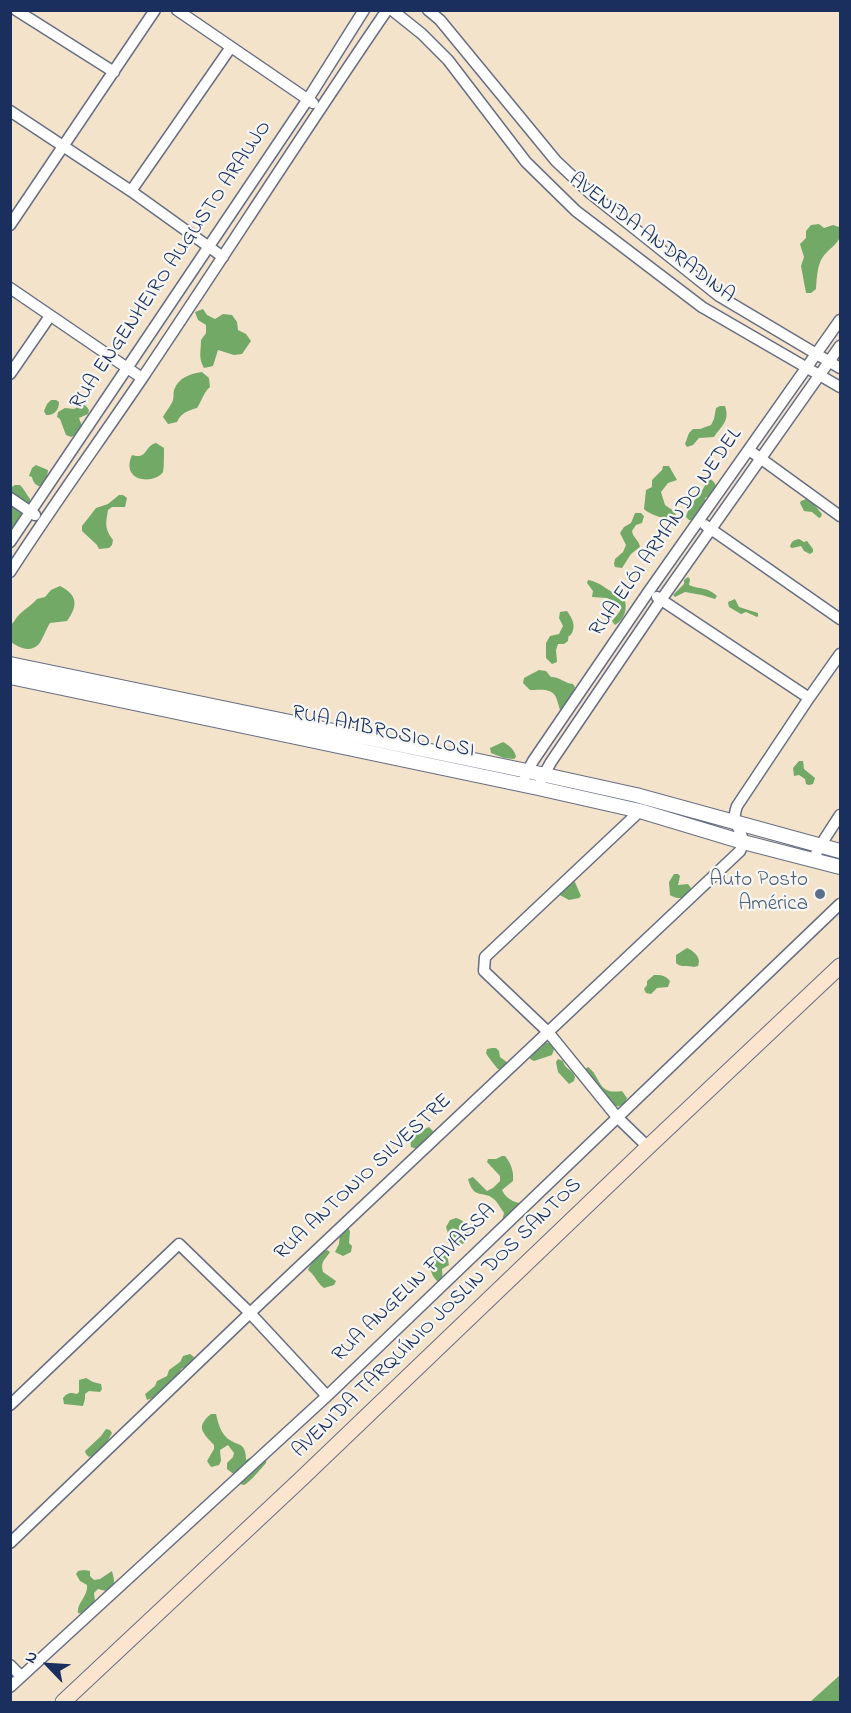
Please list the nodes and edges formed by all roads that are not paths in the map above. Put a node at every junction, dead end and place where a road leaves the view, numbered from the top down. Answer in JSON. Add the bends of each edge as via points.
{"nodes":[{"id":1,"x":16,"y":10,"type":"edge"},
{"id":2,"x":155,"y":10,"type":"edge"},
{"id":3,"x":177,"y":10,"type":"edge"},
{"id":4,"x":364,"y":10,"type":"edge"},
{"id":5,"x":387,"y":10,"type":"edge"},
{"id":6,"x":392,"y":10,"type":"edge"},
{"id":7,"x":428,"y":10,"type":"edge"},
{"id":8,"x":231,"y":47,"type":"junction"},
{"id":9,"x":114,"y":72,"type":"junction"},
{"id":10,"x":308,"y":99,"type":"junction"},
{"id":11,"x":321,"y":108,"type":"junction"},
{"id":12,"x":10,"y":111,"type":"edge"},
{"id":13,"x":64,"y":146,"type":"junction"},
{"id":14,"x":130,"y":191,"type":"junction"},
{"id":15,"x":10,"y":225,"type":"edge"},
{"id":16,"x":209,"y":248,"type":"junction"},
{"id":17,"x":223,"y":257,"type":"junction"},
{"id":18,"x":10,"y":288,"type":"edge"},
{"id":19,"x":50,"y":316,"type":"junction"},
{"id":20,"x":840,"y":320,"type":"edge"},
{"id":21,"x":840,"y":346,"type":"edge"},
{"id":22,"x":816,"y":354,"type":"junction"},
{"id":23,"x":830,"y":361,"type":"junction"},
{"id":24,"x":127,"y":367,"type":"junction"},
{"id":25,"x":807,"y":368,"type":"junction"},
{"id":26,"x":840,"y":368,"type":"edge"},
{"id":27,"x":10,"y":374,"type":"edge"},
{"id":28,"x":820,"y":375,"type":"junction"},
{"id":29,"x":142,"y":378,"type":"junction"},
{"id":30,"x":840,"y":387,"type":"edge"},
{"id":31,"x":749,"y":450,"type":"junction"},
{"id":32,"x":761,"y":459,"type":"junction"},
{"id":33,"x":10,"y":498,"type":"edge"},
{"id":34,"x":30,"y":512,"type":"junction"},
{"id":35,"x":840,"y":516,"type":"edge"},
{"id":36,"x":699,"y":520,"type":"junction"},
{"id":37,"x":43,"y":521,"type":"junction"},
{"id":38,"x":711,"y":529,"type":"junction"},
{"id":39,"x":10,"y":542,"type":"edge"},
{"id":40,"x":10,"y":572,"type":"edge"},
{"id":41,"x":649,"y":591,"type":"junction"},
{"id":42,"x":661,"y":600,"type":"junction"},
{"id":43,"x":840,"y":619,"type":"edge"},
{"id":44,"x":840,"y":654,"type":"edge"},
{"id":45,"x":10,"y":664,"type":"edge"},
{"id":46,"x":10,"y":677,"type":"edge"},
{"id":47,"x":809,"y":698,"type":"junction"},
{"id":48,"x":525,"y":777,"type":"junction"},
{"id":49,"x":541,"y":781,"type":"junction"},
{"id":50,"x":640,"y":811,"type":"junction"},
{"id":51,"x":840,"y":815,"type":"edge"},
{"id":52,"x":735,"y":823,"type":"junction"},
{"id":53,"x":743,"y":842,"type":"junction"},
{"id":54,"x":820,"y":846,"type":"junction"},
{"id":55,"x":840,"y":851,"type":"edge"},
{"id":56,"x":813,"y":860,"type":"junction"},
{"id":57,"x":840,"y":867,"type":"edge"},
{"id":58,"x":840,"y":904,"type":"edge"},
{"id":59,"x":840,"y":966,"type":"edge"},
{"id":60,"x":548,"y":1032,"type":"junction"},
{"id":61,"x":617,"y":1117,"type":"junction"},
{"id":62,"x":648,"y":1147,"type":"junction"},
{"id":63,"x":250,"y":1313,"type":"junction"},
{"id":64,"x":327,"y":1396,"type":"junction"},
{"id":65,"x":10,"y":1406,"type":"edge"},
{"id":66,"x":10,"y":1543,"type":"edge"},
{"id":67,"x":10,"y":1665,"type":"edge"},
{"id":68,"x":21,"y":1676,"type":"junction"},
{"id":69,"x":10,"y":1687,"type":"edge"},
{"id":70,"x":63,"y":1702,"type":"edge"}],
"edges":[{"from":1,"to":9,"type":"street"},
{"from":2,"to":9,"type":"street"},
{"from":3,"to":8,"type":"street"},
{"from":4,"to":10,"type":"street","name":"RUA ENGENHEIRO AUGUSTO ARAUJO"},
{"from":5,"to":11,"type":"street"},
{"from":6,"to":25,"type":"street","name":"AVENIDA ANDRADINA","via":[[448,60],[526,162],[576,211],[702,307]]},
{"from":7,"to":22,"type":"street","via":[[441,20],[556,161],[590,194],[719,296]]},
{"from":8,"to":10,"type":"street"},
{"from":8,"to":14,"type":"street"},
{"from":9,"to":13,"type":"street"},
{"from":10,"to":11,"type":"street"},
{"from":10,"to":16,"type":"street","name":"RUA ENGENHEIRO AUGUSTO ARAUJO"},
{"from":11,"to":17,"type":"street"},
{"from":12,"to":13,"type":"street"},
{"from":13,"to":14,"type":"street"},
{"from":13,"to":15,"type":"street"},
{"from":14,"to":16,"type":"street"},
{"from":16,"to":17,"type":"street"},
{"from":16,"to":24,"type":"street","name":"RUA ENGENHEIRO AUGUSTO ARAUJO"},
{"from":17,"to":29,"type":"street"},
{"from":18,"to":19,"type":"street"},
{"from":19,"to":24,"type":"street"},
{"from":19,"to":27,"type":"street"},
{"from":20,"to":22,"type":"street","name":"RUA ELÓI ARMANDO NEDEL"},
{"from":21,"to":23,"type":"street","name":"RUA ELÓI ARMANDO NEDEL"},
{"from":22,"to":23,"type":"street"},
{"from":22,"to":25,"type":"street","name":"RUA ELÓI ARMANDO NEDEL"},
{"from":23,"to":26,"type":"street"},
{"from":23,"to":28,"type":"street","name":"RUA ELÓI ARMANDO NEDEL"},
{"from":24,"to":29,"type":"street"},
{"from":24,"to":34,"type":"street","name":"RUA ENGENHEIRO AUGUSTO ARAUJO"},
{"from":25,"to":28,"type":"street","name":"AVENIDA ANDRADINA"},
{"from":25,"to":31,"type":"street","name":"RUA ELÓI ARMANDO NEDEL"},
{"from":28,"to":30,"type":"street","name":"AVENIDA ANDRADINA"},
{"from":28,"to":32,"type":"street","name":"RUA ELÓI ARMANDO NEDEL"},
{"from":29,"to":37,"type":"street"},
{"from":31,"to":32,"type":"street"},
{"from":31,"to":36,"type":"street","name":"RUA ELÓI ARMANDO NEDEL"},
{"from":32,"to":35,"type":"street"},
{"from":32,"to":38,"type":"street","name":"RUA ELÓI ARMANDO NEDEL"},
{"from":33,"to":34,"type":"street"},
{"from":34,"to":37,"type":"street"},
{"from":34,"to":39,"type":"street","name":"RUA ENGENHEIRO AUGUSTO ARAUJO"},
{"from":36,"to":38,"type":"street"},
{"from":36,"to":41,"type":"street","name":"RUA ELÓI ARMANDO NEDEL"},
{"from":37,"to":40,"type":"street"},
{"from":38,"to":42,"type":"street","name":"RUA ELÓI ARMANDO NEDEL"},
{"from":38,"to":43,"type":"street"},
{"from":41,"to":42,"type":"street"},
{"from":41,"to":48,"type":"street","name":"RUA ELÓI ARMANDO NEDEL"},
{"from":42,"to":47,"type":"street"},
{"from":42,"to":49,"type":"street","name":"RUA ELÓI ARMANDO NEDEL"},
{"from":44,"to":47,"type":"street"},
{"from":45,"to":48,"type":"street","name":"RUA AMBROSIO LOSI"},
{"from":46,"to":48,"type":"street","name":"RUA AMBROSIO LOSI"},
{"from":47,"to":52,"type":"street","via":[[737,806]]},
{"from":48,"to":49,"type":"street","name":"RUA AMBROSIO LOSI"},
{"from":49,"to":50,"type":"street","name":"RUA AMBROSIO LOSI"},
{"from":49,"to":52,"type":"street","name":"RUA AMBROSIO LOSI","via":[[636,795]]},
{"from":50,"to":53,"type":"street","name":"RUA AMBROSIO LOSI"},
{"from":50,"to":60,"type":"street","via":[[485,957],[484,971]]},
{"from":51,"to":54,"type":"street"},
{"from":52,"to":53,"type":"street"},
{"from":52,"to":54,"type":"street","name":"RUA AMBROSIO LOSI"},
{"from":53,"to":56,"type":"street","name":"RUA AMBROSIO LOSI"},
{"from":53,"to":60,"type":"street","name":"RUA ANTONIO SILVESTRE","via":[[740,851]]},
{"from":54,"to":55,"type":"street","name":"RUA AMBROSIO LOSI"},
{"from":54,"to":56,"type":"street"},
{"from":56,"to":57,"type":"street","name":"RUA AMBROSIO LOSI"},
{"from":58,"to":61,"type":"street","name":"RUA ANGELIN FAVASSA"},
{"from":59,"to":62,"type":"main road","name":"AVENIDA TARQUÍNIO JOSLIN DOS SANTOS"},
{"from":60,"to":61,"type":"street"},
{"from":60,"to":63,"type":"street","name":"RUA ANTONIO SILVESTRE"},
{"from":61,"to":62,"type":"street"},
{"from":61,"to":64,"type":"street","name":"RUA ANGELIN FAVASSA"},
{"from":62,"to":70,"type":"main road","name":"AVENIDA TARQUÍNIO JOSLIN DOS SANTOS"},
{"from":63,"to":64,"type":"street"},
{"from":63,"to":65,"type":"street","via":[[179,1244]]},
{"from":63,"to":66,"type":"street","name":"RUA ANTONIO SILVESTRE"},
{"from":64,"to":68,"type":"street","name":"RUA ANGELIN FAVASSA"},
{"from":67,"to":68,"type":"street"},
{"from":68,"to":69,"type":"street","name":"RUA ANGELIN FAVASSA"}]}
